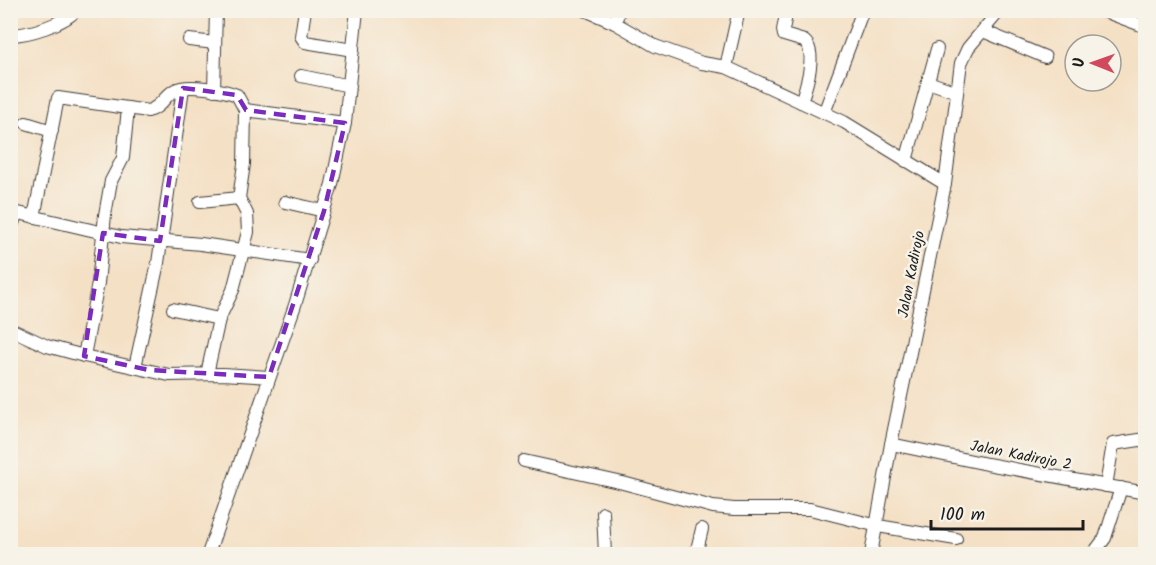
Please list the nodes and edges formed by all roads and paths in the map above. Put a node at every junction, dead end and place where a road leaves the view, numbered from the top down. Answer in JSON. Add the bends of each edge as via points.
{"nodes":[{"id":1,"x":76,"y":10,"type":"edge"},
{"id":2,"x":216,"y":10,"type":"edge"},
{"id":3,"x":305,"y":10,"type":"edge"},
{"id":4,"x":357,"y":10,"type":"edge"},
{"id":5,"x":585,"y":10,"type":"edge"},
{"id":6,"x":619,"y":10,"type":"edge"},
{"id":7,"x":739,"y":10,"type":"edge"},
{"id":8,"x":787,"y":10,"type":"edge"},
{"id":9,"x":863,"y":10,"type":"edge"},
{"id":10,"x":999,"y":10,"type":"edge"},
{"id":11,"x":1101,"y":10,"type":"edge"},
{"id":12,"x":615,"y":23,"type":"junction"},
{"id":13,"x":1146,"y":27,"type":"edge"},
{"id":14,"x":983,"y":31,"type":"junction"},
{"id":15,"x":10,"y":35,"type":"edge"},
{"id":16,"x":189,"y":40,"type":"dead end"},
{"id":17,"x":214,"y":43,"type":"junction"},
{"id":18,"x":938,"y":49,"type":"dead end"},
{"id":19,"x":353,"y":50,"type":"junction"},
{"id":20,"x":1045,"y":57,"type":"dead end"},
{"id":21,"x":726,"y":67,"type":"junction"},
{"id":22,"x":301,"y":76,"type":"dead end"},
{"id":23,"x":928,"y":82,"type":"junction"},
{"id":24,"x":350,"y":86,"type":"junction"},
{"id":25,"x":183,"y":88,"type":"junction"},
{"id":26,"x":214,"y":90,"type":"junction"},
{"id":27,"x":957,"y":92,"type":"junction"},
{"id":28,"x":801,"y":102,"type":"junction"},
{"id":29,"x":128,"y":108,"type":"junction"},
{"id":30,"x":245,"y":110,"type":"junction"},
{"id":31,"x":824,"y":113,"type":"junction"},
{"id":32,"x":26,"y":123,"type":"dead end"},
{"id":33,"x":345,"y":123,"type":"junction"},
{"id":34,"x":52,"y":131,"type":"junction"},
{"id":35,"x":906,"y":162,"type":"junction"},
{"id":36,"x":945,"y":184,"type":"junction"},
{"id":37,"x":239,"y":198,"type":"junction"},
{"id":38,"x":200,"y":202,"type":"dead end"},
{"id":39,"x":285,"y":202,"type":"dead end"},
{"id":40,"x":324,"y":211,"type":"junction"},
{"id":41,"x":14,"y":212,"type":"edge"},
{"id":42,"x":34,"y":217,"type":"junction"},
{"id":43,"x":10,"y":230,"type":"edge"},
{"id":44,"x":103,"y":233,"type":"junction"},
{"id":45,"x":160,"y":241,"type":"junction"},
{"id":46,"x":245,"y":251,"type":"junction"},
{"id":47,"x":310,"y":260,"type":"junction"},
{"id":48,"x":173,"y":309,"type":"dead end"},
{"id":49,"x":219,"y":319,"type":"junction"},
{"id":50,"x":10,"y":329,"type":"edge"},
{"id":51,"x":84,"y":356,"type":"junction"},
{"id":52,"x":135,"y":367,"type":"junction"},
{"id":53,"x":207,"y":374,"type":"junction"},
{"id":54,"x":269,"y":377,"type":"junction"},
{"id":55,"x":1146,"y":439,"type":"edge"},
{"id":56,"x":891,"y":444,"type":"junction"},
{"id":57,"x":524,"y":461,"type":"dead end"},
{"id":58,"x":1106,"y":486,"type":"junction"},
{"id":59,"x":1122,"y":488,"type":"junction"},
{"id":60,"x":1146,"y":493,"type":"edge"},
{"id":61,"x":603,"y":513,"type":"dead end"},
{"id":62,"x":878,"y":526,"type":"junction"},
{"id":63,"x":702,"y":529,"type":"dead end"},
{"id":64,"x":957,"y":539,"type":"dead end"},
{"id":65,"x":208,"y":555,"type":"edge"},
{"id":66,"x":605,"y":555,"type":"edge"},
{"id":67,"x":696,"y":555,"type":"edge"},
{"id":68,"x":871,"y":555,"type":"edge"},
{"id":69,"x":1093,"y":555,"type":"edge"}],
"edges":[{"from":1,"to":15,"type":"street","via":[[68,18],[24,35]]},
{"from":2,"to":17,"type":"street"},
{"from":3,"to":19,"type":"street","via":[[301,36],[305,42]]},
{"from":4,"to":19,"type":"street"},
{"from":5,"to":12,"type":"street"},
{"from":6,"to":12,"type":"street"},
{"from":7,"to":21,"type":"street"},
{"from":8,"to":28,"type":"street","via":[[784,35],[804,41],[809,48],[809,79]]},
{"from":9,"to":31,"type":"street"},
{"from":10,"to":14,"type":"street","name":"Jalan Kadirojo"},
{"from":11,"to":13,"type":"street"},
{"from":12,"to":21,"type":"street","via":[[663,50]]},
{"from":14,"to":20,"type":"street"},
{"from":14,"to":27,"type":"street","name":"Jalan Kadirojo","via":[[964,55]]},
{"from":16,"to":17,"type":"street"},
{"from":17,"to":26,"type":"street"},
{"from":18,"to":23,"type":"street"},
{"from":19,"to":24,"type":"street"},
{"from":21,"to":28,"type":"street"},
{"from":22,"to":24,"type":"street"},
{"from":23,"to":27,"type":"street"},
{"from":23,"to":35,"type":"street"},
{"from":24,"to":33,"type":"street"},
{"from":25,"to":26,"type":"street"},
{"from":25,"to":29,"type":"street","via":[[152,110]]},
{"from":25,"to":45,"type":"street"},
{"from":26,"to":30,"type":"street","via":[[237,95]]},
{"from":27,"to":36,"type":"street","name":"Jalan Kadirojo"},
{"from":28,"to":31,"type":"street"},
{"from":29,"to":34,"type":"street","via":[[60,98]]},
{"from":29,"to":44,"type":"street","via":[[123,158],[111,181]]},
{"from":30,"to":33,"type":"street"},
{"from":30,"to":37,"type":"street"},
{"from":31,"to":35,"type":"street"},
{"from":32,"to":34,"type":"street"},
{"from":33,"to":40,"type":"street"},
{"from":34,"to":42,"type":"street"},
{"from":35,"to":36,"type":"street"},
{"from":36,"to":56,"type":"street","name":"Jalan Kadirojo"},
{"from":37,"to":38,"type":"street"},
{"from":37,"to":46,"type":"street","via":[[248,220]]},
{"from":39,"to":40,"type":"street"},
{"from":40,"to":47,"type":"street"},
{"from":41,"to":42,"type":"street"},
{"from":41,"to":43,"type":"street"},
{"from":42,"to":44,"type":"street"},
{"from":44,"to":45,"type":"street"},
{"from":44,"to":51,"type":"street"},
{"from":45,"to":46,"type":"street"},
{"from":45,"to":52,"type":"street"},
{"from":46,"to":47,"type":"street"},
{"from":46,"to":49,"type":"street"},
{"from":47,"to":54,"type":"street"},
{"from":48,"to":49,"type":"street"},
{"from":49,"to":53,"type":"street"},
{"from":50,"to":51,"type":"street","via":[[47,346]]},
{"from":51,"to":52,"type":"street"},
{"from":52,"to":53,"type":"street","via":[[169,375]]},
{"from":53,"to":54,"type":"street"},
{"from":54,"to":65,"type":"street"},
{"from":55,"to":58,"type":"street","via":[[1113,444]]},
{"from":56,"to":58,"type":"street","name":"Jalan Kadirojo 2"},
{"from":56,"to":62,"type":"street","name":"Jalan Kadirojo"},
{"from":57,"to":62,"type":"street","via":[[713,507],[810,509]]},
{"from":58,"to":59,"type":"street","name":"Jalan Kadirojo 2"},
{"from":59,"to":60,"type":"street","name":"Jalan Kadirojo 2"},
{"from":59,"to":69,"type":"street","via":[[1105,538]]},
{"from":61,"to":66,"type":"street"},
{"from":62,"to":64,"type":"street"},
{"from":62,"to":68,"type":"street","name":"Jalan Kadirojo"},
{"from":63,"to":67,"type":"street"}]}
